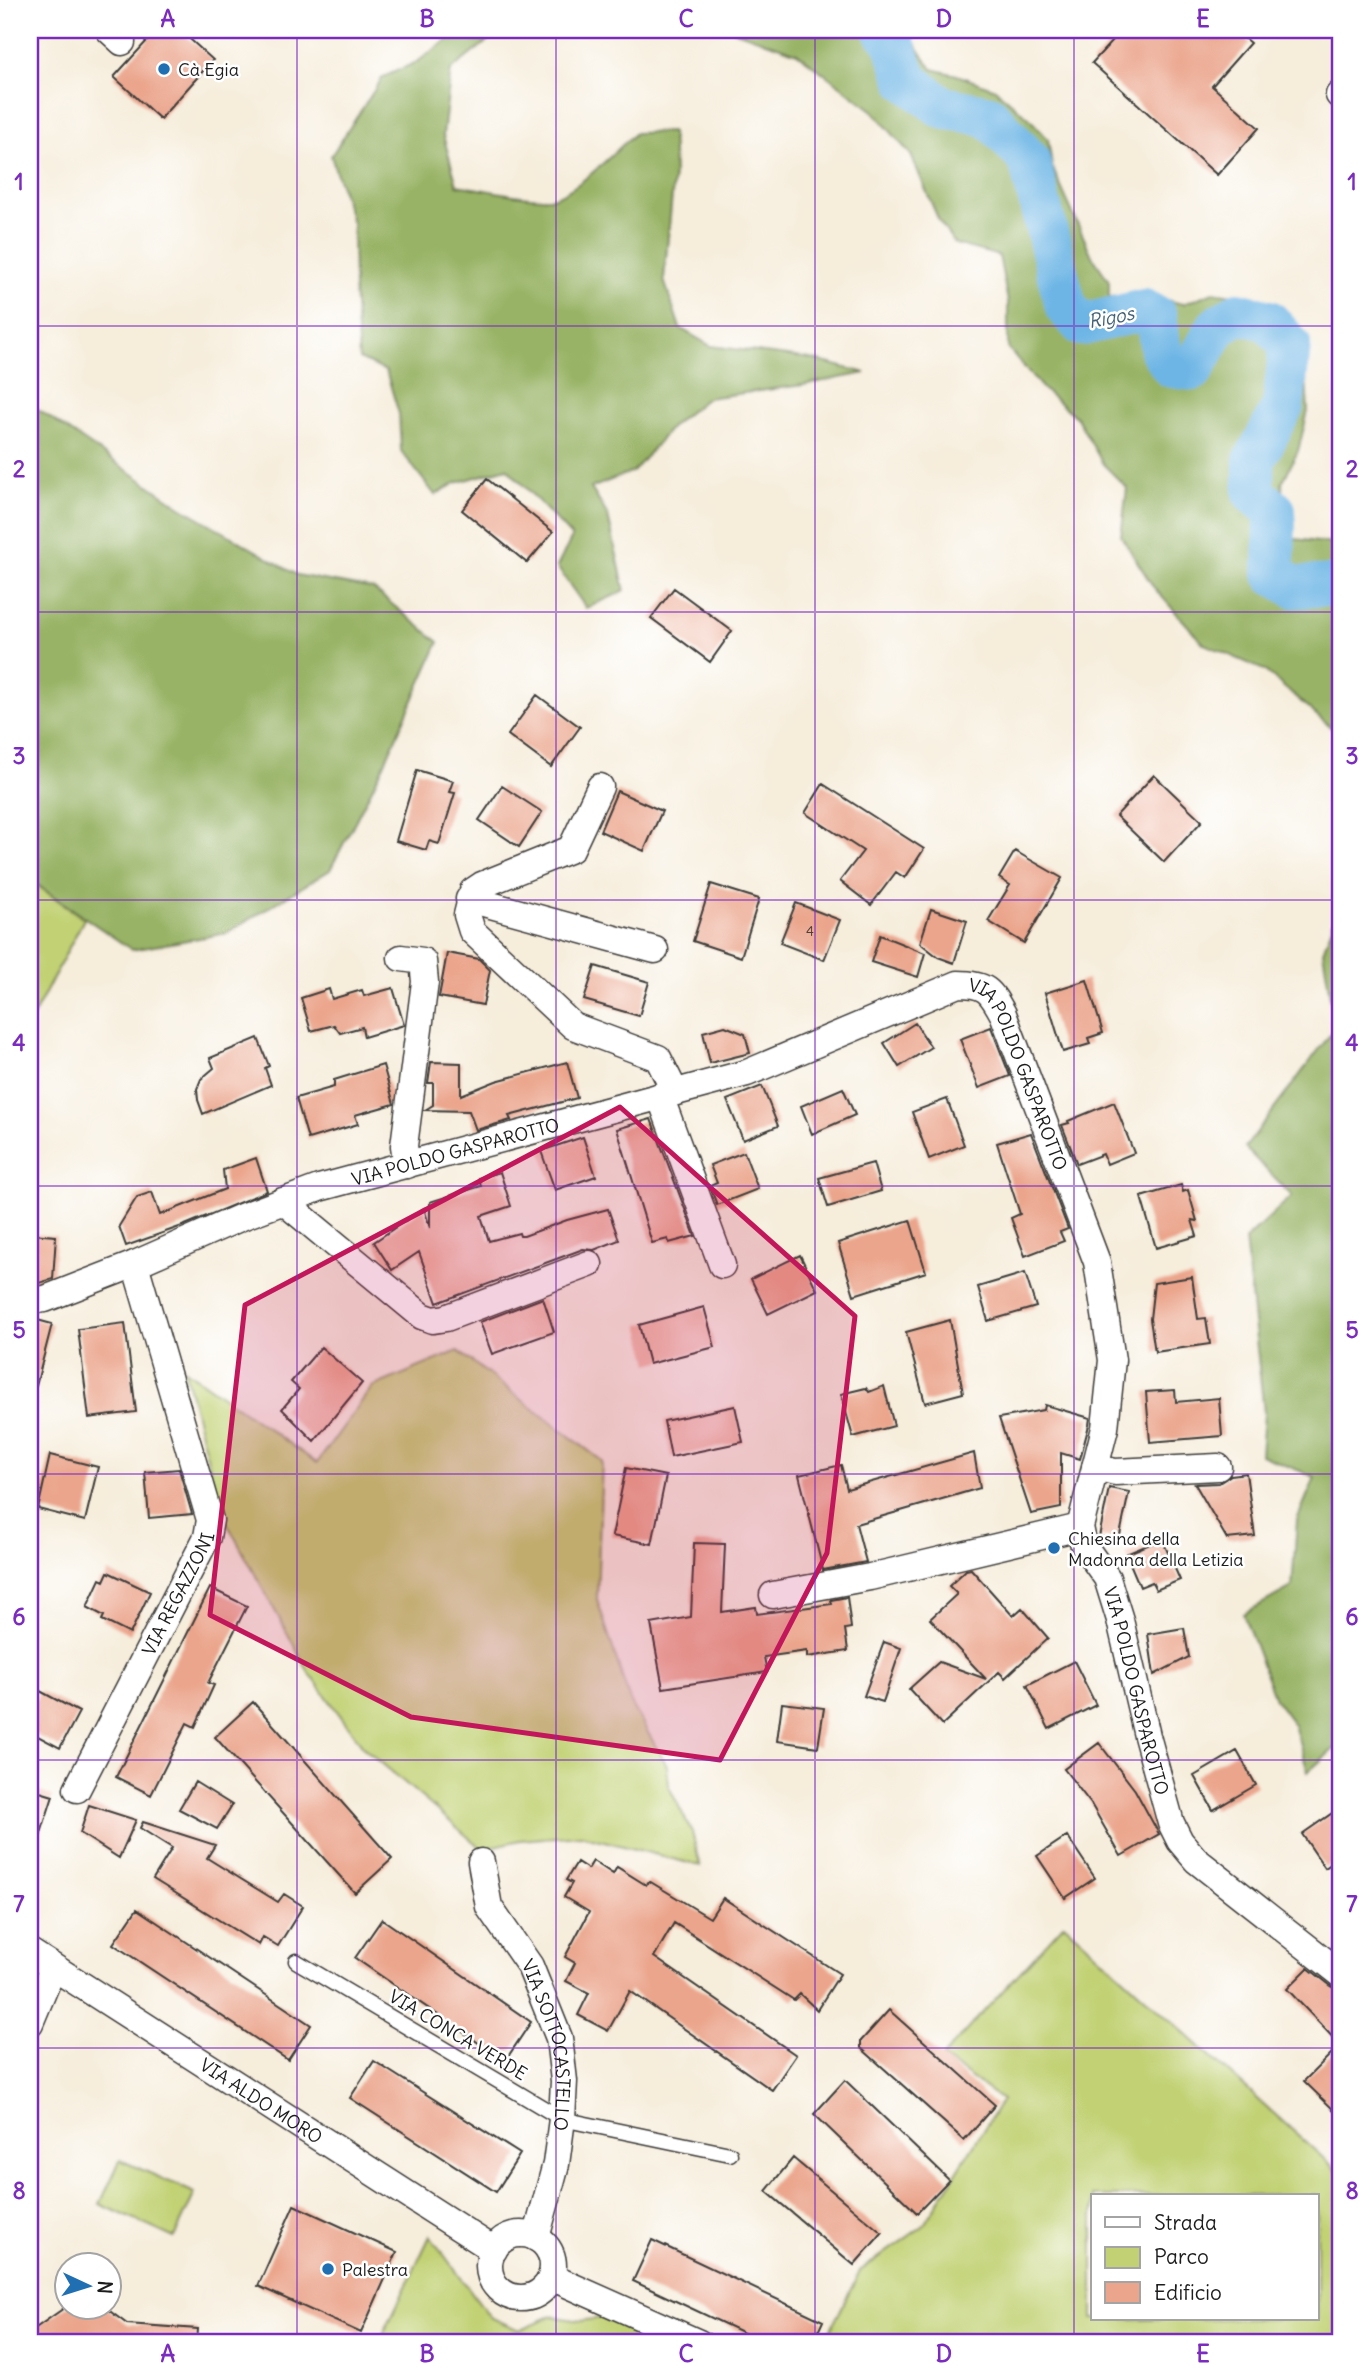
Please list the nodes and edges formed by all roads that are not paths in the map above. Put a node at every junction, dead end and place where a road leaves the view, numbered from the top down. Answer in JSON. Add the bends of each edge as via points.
{"nodes":[{"id":1,"x":600,"y":786,"type":"dead end"},
{"id":2,"x":469,"y":900,"type":"junction"},
{"id":3,"x":655,"y":950,"type":"dead end"},
{"id":4,"x":401,"y":958,"type":"dead end"},
{"id":5,"x":667,"y":1094,"type":"junction"},
{"id":6,"x":407,"y":1165,"type":"junction"},
{"id":7,"x":283,"y":1201,"type":"junction"},
{"id":8,"x":135,"y":1264,"type":"junction"},
{"id":9,"x":589,"y":1264,"type":"dead end"},
{"id":10,"x":722,"y":1265,"type":"dead end"},
{"id":11,"x":30,"y":1301,"type":"edge"},
{"id":12,"x":1095,"y":1467,"type":"junction"},
{"id":13,"x":1217,"y":1467,"type":"dead end"},
{"id":14,"x":1080,"y":1527,"type":"junction"},
{"id":15,"x":773,"y":1595,"type":"dead end"},
{"id":16,"x":77,"y":1789,"type":"dead end"},
{"id":17,"x":481,"y":1862,"type":"dead end"},
{"id":18,"x":30,"y":1952,"type":"edge"},
{"id":19,"x":296,"y":1961,"type":"dead end"},
{"id":20,"x":53,"y":1968,"type":"junction"},
{"id":21,"x":1341,"y":1974,"type":"edge"},
{"id":22,"x":30,"y":2023,"type":"edge"},
{"id":23,"x":562,"y":2119,"type":"junction"},
{"id":24,"x":730,"y":2154,"type":"dead end"},
{"id":25,"x":536,"y":2238,"type":"junction"},
{"id":26,"x":494,"y":2250,"type":"junction"},
{"id":27,"x":551,"y":2277,"type":"junction"},
{"id":28,"x":699,"y":2343,"type":"edge"}],
"edges":[{"from":1,"to":2,"type":"street","via":[[571,849],[482,885]]},
{"from":2,"to":3,"type":"street"},
{"from":2,"to":5,"type":"street","via":[[472,931],[573,1026],[658,1058]]},
{"from":4,"to":6,"type":"street","via":[[423,961],[425,982],[404,1146]]},
{"from":5,"to":6,"type":"street","name":"VIA POLDO GASPAROTTO"},
{"from":5,"to":10,"type":"street"},
{"from":5,"to":12,"type":"street","name":"VIA POLDO GASPAROTTO","via":[[747,1073],[958,984],[978,984],[993,994],[1097,1262],[1112,1360],[1105,1428]]},
{"from":6,"to":7,"type":"street","name":"VIA POLDO GASPAROTTO"},
{"from":7,"to":8,"type":"street","name":"VIA POLDO GASPAROTTO"},
{"from":7,"to":9,"type":"street","via":[[422,1316],[433,1320]]},
{"from":8,"to":11,"type":"street","name":"VIA POLDO GASPAROTTO"},
{"from":8,"to":16,"type":"street","name":"VIA REGAZZONI","via":[[210,1520],[207,1537]]},
{"from":12,"to":13,"type":"street","via":[[1115,1472]]},
{"from":12,"to":14,"type":"street","name":"VIA POLDO GASPAROTTO"},
{"from":14,"to":15,"type":"street"},
{"from":14,"to":21,"type":"street","name":"VIA POLDO GASPAROTTO","via":[[1084,1546],[1107,1578],[1147,1737],[1180,1841],[1196,1860]]},
{"from":17,"to":23,"type":"street","name":"VIA SOTTOCASTELLO","via":[[489,1907],[530,1966],[559,2038]]},
{"from":18,"to":20,"type":"street","name":"VIA ALDO MORO"},
{"from":19,"to":23,"type":"lane","name":"VIA CONCA VERDE"},
{"from":20,"to":22,"type":"street"},
{"from":20,"to":26,"type":"street","name":"VIA ALDO MORO"},
{"from":23,"to":24,"type":"lane","name":"VIA CONCA VERDE"},
{"from":23,"to":25,"type":"street","name":"VIA SOTTOCASTELLO","via":[[556,2164]]},
{"from":25,"to":26,"type":"street","via":[[517,2235]]},
{"from":25,"to":27,"type":"street","via":[[553,2259]]},
{"from":26,"to":27,"type":"street","via":[[493,2280],[508,2295],[518,2298],[538,2293]]},
{"from":27,"to":28,"type":"street"}]}
